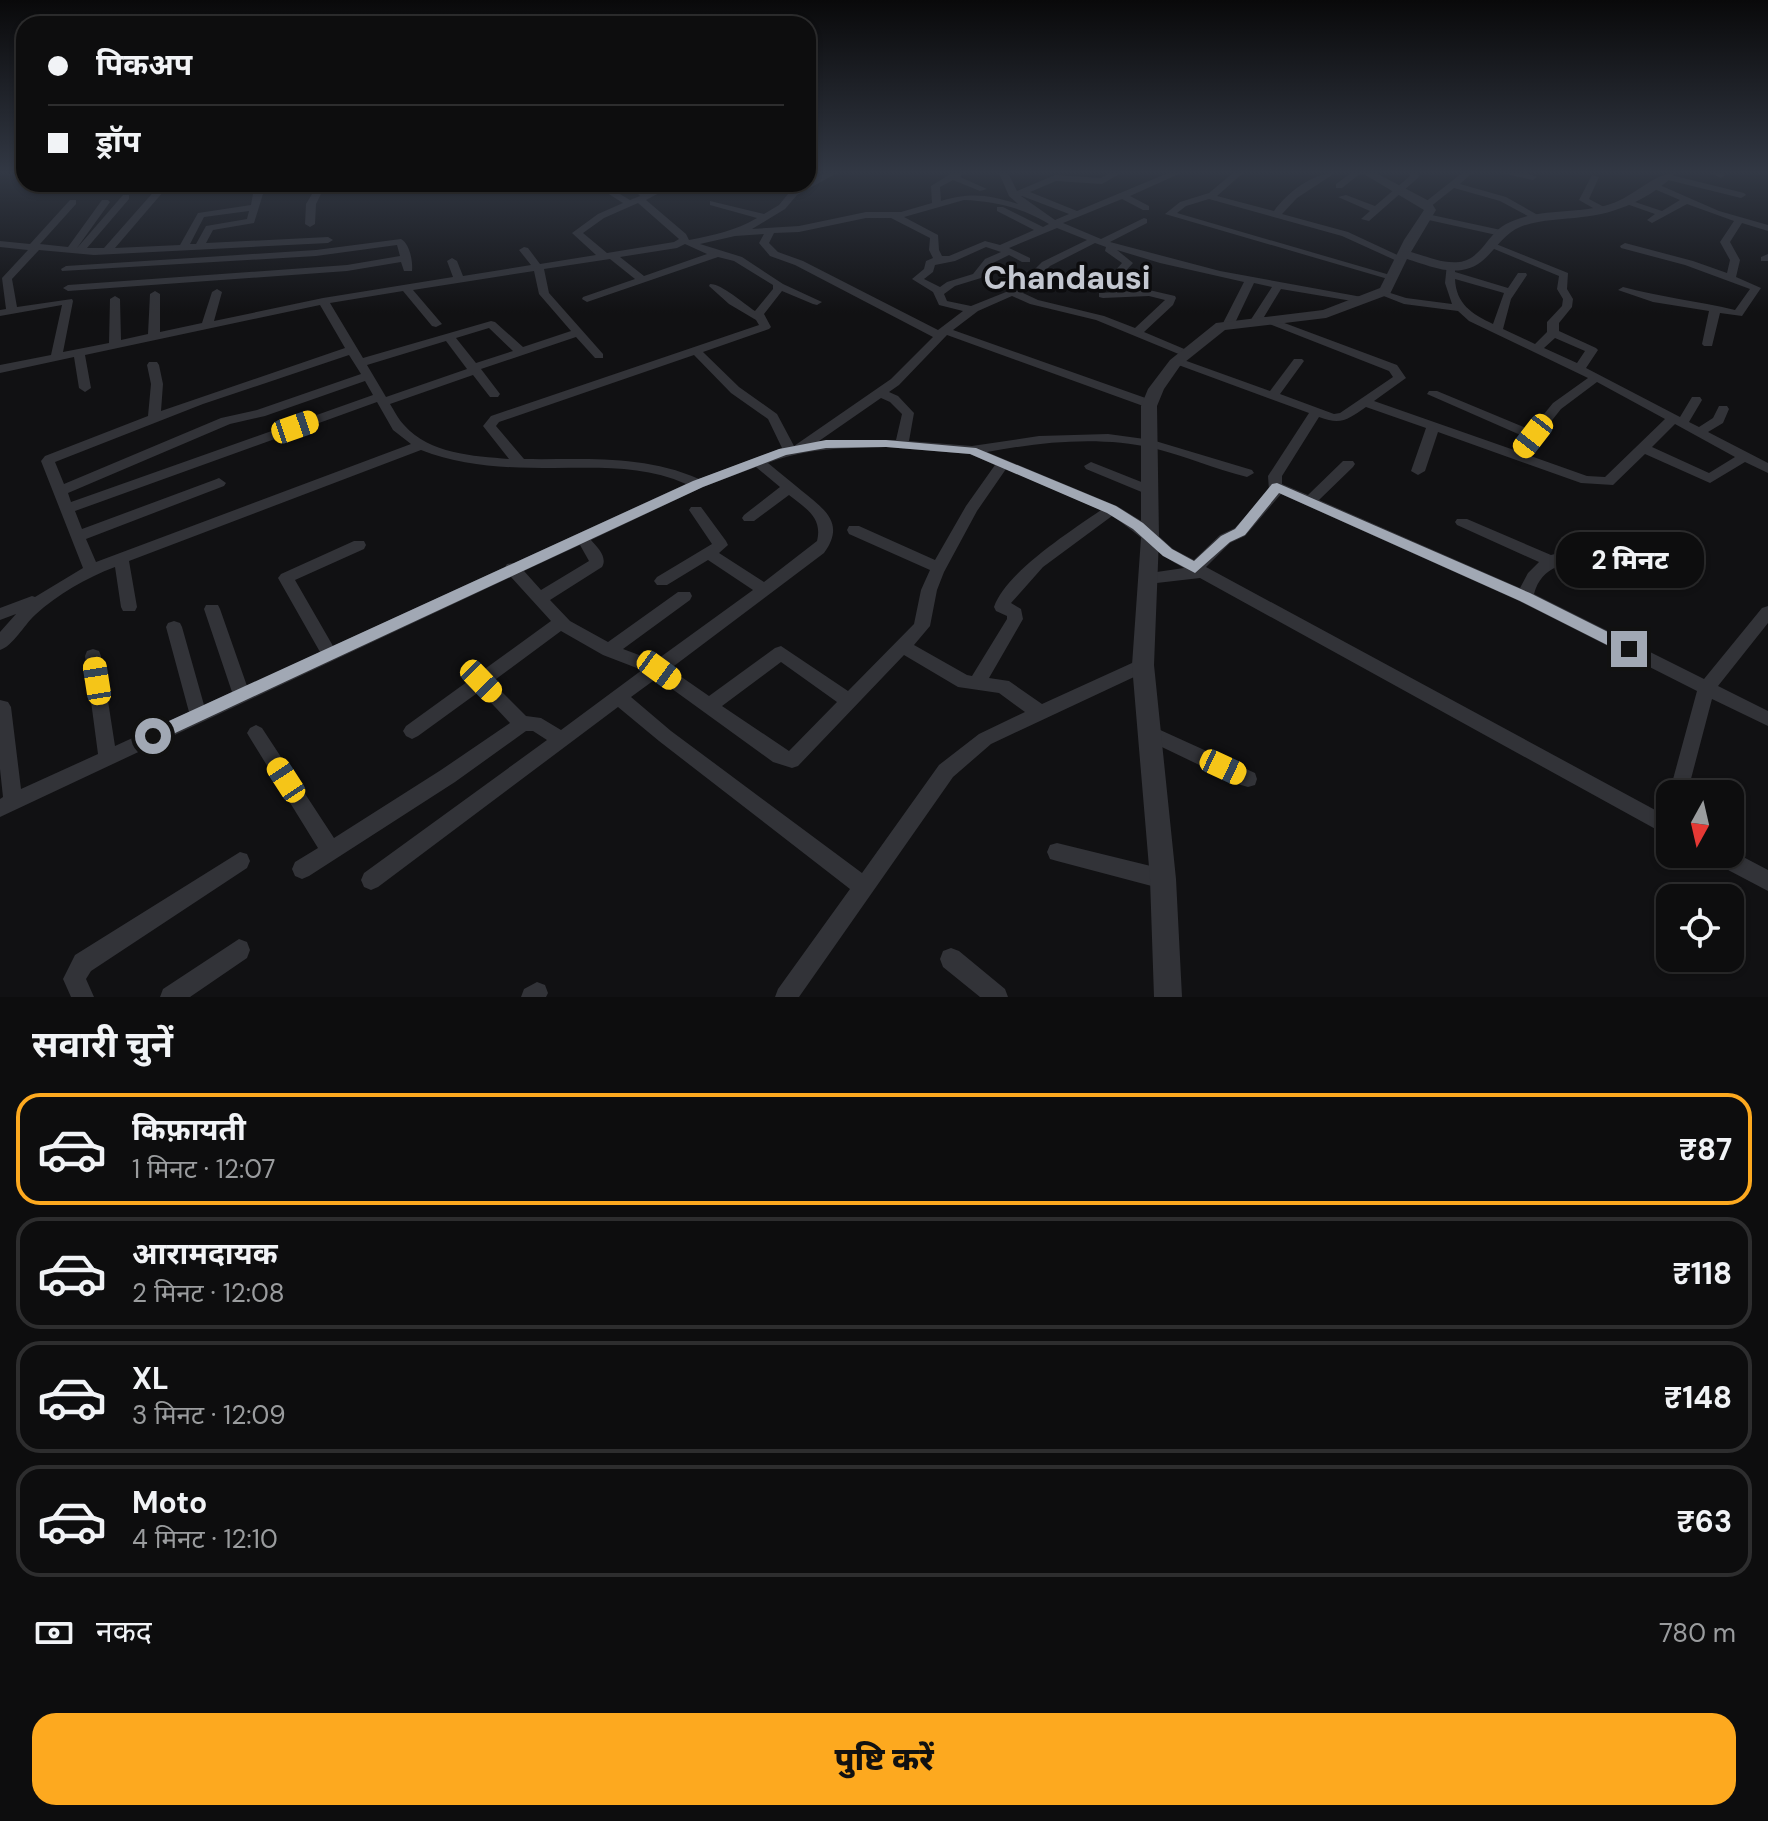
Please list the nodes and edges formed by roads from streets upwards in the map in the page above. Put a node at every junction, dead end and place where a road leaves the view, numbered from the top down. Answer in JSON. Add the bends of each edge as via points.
{"nodes":[{"id":1,"x":58,"y":220,"type":"edge"},
{"id":2,"x":94,"y":220,"type":"edge"},
{"id":3,"x":105,"y":220,"type":"edge"},
{"id":4,"x":134,"y":220,"type":"edge"},
{"id":5,"x":199,"y":220,"type":"edge"},
{"id":6,"x":250,"y":220,"type":"edge"},
{"id":7,"x":310,"y":220,"type":"edge"},
{"id":8,"x":596,"y":220,"type":"edge"},
{"id":9,"x":662,"y":220,"type":"edge"},
{"id":10,"x":761,"y":220,"type":"edge"},
{"id":11,"x":798,"y":220,"type":"edge"},
{"id":12,"x":844,"y":220,"type":"edge"},
{"id":13,"x":902,"y":220,"type":"edge"},
{"id":14,"x":1020,"y":220,"type":"edge"},
{"id":15,"x":1049,"y":220,"type":"edge"},
{"id":16,"x":1066,"y":220,"type":"edge"},
{"id":17,"x":1187,"y":220,"type":"edge"},
{"id":18,"x":1289,"y":220,"type":"edge"},
{"id":19,"x":1422,"y":220,"type":"edge"},
{"id":20,"x":1456,"y":220,"type":"edge"},
{"id":21,"x":1533,"y":220,"type":"edge"},
{"id":22,"x":1739,"y":220,"type":"joint"},
{"id":23,"x":1144,"y":221,"type":"dead end"},
{"id":24,"x":310,"y":224,"type":"dead end"},
{"id":25,"x":1057,"y":224,"type":"junction"},
{"id":26,"x":1768,"y":228,"type":"edge"},
{"id":27,"x":799,"y":229,"type":"junction"},
{"id":28,"x":1043,"y":231,"type":"junction"},
{"id":29,"x":770,"y":232,"type":"junction"},
{"id":30,"x":736,"y":233,"type":"junction"},
{"id":31,"x":1501,"y":233,"type":"junction"},
{"id":32,"x":328,"y":240,"type":"dead end"},
{"id":33,"x":686,"y":243,"type":"junction"},
{"id":34,"x":1100,"y":243,"type":"junction"},
{"id":35,"x":0,"y":244,"type":"edge"},
{"id":36,"x":200,"y":246,"type":"junction"},
{"id":37,"x":1492,"y":246,"type":"junction"},
{"id":38,"x":1625,"y":246,"type":"dead end"},
{"id":39,"x":184,"y":247,"type":"junction"},
{"id":40,"x":34,"y":248,"type":"junction"},
{"id":41,"x":348,"y":250,"type":"junction"},
{"id":42,"x":524,"y":250,"type":"dead end"},
{"id":43,"x":1004,"y":250,"type":"junction"},
{"id":44,"x":75,"y":251,"type":"junction"},
{"id":45,"x":107,"y":251,"type":"junction"},
{"id":46,"x":717,"y":254,"type":"junction"},
{"id":47,"x":1402,"y":256,"type":"junction"},
{"id":48,"x":609,"y":257,"type":"junction"},
{"id":49,"x":787,"y":259,"type":"junction"},
{"id":50,"x":939,"y":259,"type":"junction"},
{"id":51,"x":1026,"y":260,"type":"dead end"},
{"id":52,"x":452,"y":261,"type":"dead end"},
{"id":53,"x":347,"y":268,"type":"junction"},
{"id":54,"x":66,"y":269,"type":"dead end"},
{"id":55,"x":539,"y":269,"type":"junction"},
{"id":56,"x":1451,"y":270,"type":"junction"},
{"id":57,"x":759,"y":272,"type":"junction"},
{"id":58,"x":1118,"y":273,"type":"dead end"},
{"id":59,"x":1522,"y":275,"type":"dead end"},
{"id":60,"x":1731,"y":277,"type":"junction"},
{"id":61,"x":4,"y":279,"type":"edge"},
{"id":62,"x":642,"y":279,"type":"junction"},
{"id":63,"x":1251,"y":279,"type":"junction"},
{"id":64,"x":459,"y":280,"type":"junction"},
{"id":65,"x":1279,"y":284,"type":"junction"},
{"id":66,"x":1386,"y":285,"type":"junction"},
{"id":67,"x":714,"y":286,"type":"dead end"},
{"id":68,"x":779,"y":286,"type":"junction"},
{"id":69,"x":68,"y":288,"type":"dead end"},
{"id":70,"x":406,"y":288,"type":"junction"},
{"id":71,"x":1623,"y":290,"type":"dead end"},
{"id":72,"x":1016,"y":291,"type":"junction"},
{"id":73,"x":217,"y":292,"type":"dead end"},
{"id":74,"x":1511,"y":292,"type":"junction"},
{"id":75,"x":939,"y":293,"type":"junction"},
{"id":76,"x":155,"y":294,"type":"dead end"},
{"id":77,"x":1103,"y":295,"type":"dead end"},
{"id":78,"x":345,"y":298,"type":"junction"},
{"id":79,"x":115,"y":299,"type":"dead end"},
{"id":80,"x":587,"y":299,"type":"dead end"},
{"id":81,"x":1358,"y":299,"type":"junction"},
{"id":82,"x":323,"y":301,"type":"junction"},
{"id":83,"x":817,"y":302,"type":"dead end"},
{"id":84,"x":1459,"y":308,"type":"junction"},
{"id":85,"x":1715,"y":309,"type":"junction"},
{"id":86,"x":972,"y":310,"type":"junction"},
{"id":87,"x":6,"y":311,"type":"edge"},
{"id":88,"x":758,"y":317,"type":"junction"},
{"id":89,"x":1262,"y":321,"type":"junction"},
{"id":90,"x":436,"y":324,"type":"dead end"},
{"id":91,"x":207,"y":325,"type":"junction"},
{"id":92,"x":1228,"y":325,"type":"junction"},
{"id":93,"x":1497,"y":330,"type":"junction"},
{"id":94,"x":578,"y":332,"type":"junction"},
{"id":95,"x":941,"y":332,"type":"junction"},
{"id":96,"x":1137,"y":333,"type":"junction"},
{"id":97,"x":1553,"y":333,"type":"junction"},
{"id":98,"x":154,"y":336,"type":"junction"},
{"id":99,"x":448,"y":336,"type":"junction"},
{"id":100,"x":115,"y":344,"type":"junction"},
{"id":101,"x":1708,"y":344,"type":"dead end"},
{"id":102,"x":1537,"y":349,"type":"junction"},
{"id":103,"x":352,"y":350,"type":"junction"},
{"id":104,"x":79,"y":352,"type":"junction"},
{"id":105,"x":521,"y":352,"type":"junction"},
{"id":106,"x":697,"y":352,"type":"junction"},
{"id":107,"x":599,"y":356,"type":"dead end"},
{"id":108,"x":56,"y":357,"type":"junction"},
{"id":109,"x":1181,"y":357,"type":"junction"},
{"id":110,"x":1298,"y":361,"type":"dead end"},
{"id":111,"x":360,"y":363,"type":"junction"},
{"id":112,"x":153,"y":365,"type":"dead end"},
{"id":113,"x":0,"y":369,"type":"edge"},
{"id":114,"x":474,"y":369,"type":"junction"},
{"id":115,"x":1579,"y":369,"type":"junction"},
{"id":116,"x":368,"y":376,"type":"junction"},
{"id":117,"x":1596,"y":377,"type":"junction"},
{"id":118,"x":85,"y":388,"type":"dead end"},
{"id":119,"x":881,"y":393,"type":"junction"},
{"id":120,"x":494,"y":394,"type":"dead end"},
{"id":121,"x":1433,"y":394,"type":"dead end"},
{"id":122,"x":1273,"y":396,"type":"junction"},
{"id":123,"x":382,"y":400,"type":"junction"},
{"id":124,"x":1696,"y":400,"type":"dead end"},
{"id":125,"x":1365,"y":402,"type":"junction"},
{"id":126,"x":1150,"y":404,"type":"junction"},
{"id":127,"x":1723,"y":409,"type":"dead end"},
{"id":128,"x":1316,"y":412,"type":"junction"},
{"id":129,"x":154,"y":418,"type":"junction"},
{"id":130,"x":1678,"y":420,"type":"junction"},
{"id":131,"x":1433,"y":427,"type":"junction"},
{"id":132,"x":1699,"y":432,"type":"junction"},
{"id":133,"x":1533,"y":436,"type":"junction"},
{"id":134,"x":1150,"y":444,"type":"junction"},
{"id":135,"x":421,"y":445,"type":"junction"},
{"id":136,"x":902,"y":445,"type":"junction"},
{"id":137,"x":796,"y":448,"type":"junction"},
{"id":138,"x":1643,"y":448,"type":"junction"},
{"id":139,"x":972,"y":450,"type":"junction"},
{"id":140,"x":1745,"y":456,"type":"junction"},
{"id":141,"x":1516,"y":457,"type":"junction"},
{"id":142,"x":757,"y":461,"type":"junction"},
{"id":143,"x":519,"y":462,"type":"junction"},
{"id":144,"x":1003,"y":464,"type":"junction"},
{"id":145,"x":1348,"y":464,"type":"dead end"},
{"id":146,"x":1091,"y":466,"type":"dead end"},
{"id":147,"x":1768,"y":469,"type":"edge"},
{"id":148,"x":1418,"y":471,"type":"dead end"},
{"id":149,"x":1247,"y":473,"type":"dead end"},
{"id":150,"x":219,"y":483,"type":"dead end"},
{"id":151,"x":698,"y":484,"type":"junction"},
{"id":152,"x":790,"y":487,"type":"junction"},
{"id":153,"x":1277,"y":487,"type":"junction"},
{"id":154,"x":62,"y":490,"type":"junction"},
{"id":155,"x":1149,"y":490,"type":"junction"},
{"id":156,"x":1310,"y":501,"type":"junction"},
{"id":157,"x":69,"y":508,"type":"junction"},
{"id":158,"x":1112,"y":509,"type":"junction"},
{"id":159,"x":696,"y":510,"type":"dead end"},
{"id":160,"x":749,"y":518,"type":"dead end"},
{"id":161,"x":1462,"y":522,"type":"dead end"},
{"id":162,"x":854,"y":530,"type":"dead end"},
{"id":163,"x":79,"y":536,"type":"junction"},
{"id":164,"x":582,"y":538,"type":"junction"},
{"id":165,"x":1150,"y":538,"type":"junction"},
{"id":166,"x":359,"y":545,"type":"dead end"},
{"id":167,"x":708,"y":553,"type":"junction"},
{"id":168,"x":1586,"y":553,"type":"dead end"},
{"id":169,"x":121,"y":558,"type":"junction"},
{"id":170,"x":1550,"y":561,"type":"junction"},
{"id":171,"x":512,"y":568,"type":"junction"},
{"id":172,"x":939,"y":568,"type":"junction"},
{"id":173,"x":91,"y":570,"type":"junction"},
{"id":174,"x":1198,"y":570,"type":"junction"},
{"id":175,"x":1148,"y":578,"type":"junction"},
{"id":176,"x":662,"y":581,"type":"dead end"},
{"id":177,"x":765,"y":590,"type":"junction"},
{"id":178,"x":684,"y":596,"type":"dead end"},
{"id":179,"x":1525,"y":597,"type":"junction"},
{"id":180,"x":44,"y":598,"type":"junction"},
{"id":181,"x":539,"y":599,"type":"junction"},
{"id":182,"x":129,"y":607,"type":"dead end"},
{"id":183,"x":212,"y":609,"type":"dead end"},
{"id":184,"x":1768,"y":612,"type":"edge"},
{"id":185,"x":0,"y":614,"type":"edge"},
{"id":186,"x":560,"y":623,"type":"junction"},
{"id":187,"x":174,"y":627,"type":"dead end"},
{"id":188,"x":0,"y":644,"type":"edge"},
{"id":189,"x":903,"y":647,"type":"junction"},
{"id":190,"x":609,"y":650,"type":"junction"},
{"id":191,"x":329,"y":653,"type":"junction"},
{"id":192,"x":93,"y":656,"type":"dead end"},
{"id":193,"x":1143,"y":665,"type":"junction"},
{"id":194,"x":659,"y":670,"type":"junction"},
{"id":195,"x":481,"y":681,"type":"junction"},
{"id":196,"x":977,"y":683,"type":"junction"},
{"id":197,"x":1706,"y":688,"type":"junction"},
{"id":198,"x":241,"y":694,"type":"junction"},
{"id":199,"x":620,"y":698,"type":"junction"},
{"id":200,"x":850,"y":702,"type":"junction"},
{"id":201,"x":709,"y":706,"type":"junction"},
{"id":202,"x":2,"y":707,"type":"edge"},
{"id":203,"x":1040,"y":713,"type":"junction"},
{"id":204,"x":198,"y":714,"type":"junction"},
{"id":205,"x":1768,"y":719,"type":"edge"},
{"id":206,"x":522,"y":724,"type":"junction"},
{"id":207,"x":412,"y":731,"type":"dead end"},
{"id":208,"x":1147,"y":732,"type":"junction"},
{"id":209,"x":256,"y":733,"type":"dead end"},
{"id":210,"x":563,"y":740,"type":"junction"},
{"id":211,"x":108,"y":757,"type":"junction"},
{"id":212,"x":1248,"y":779,"type":"dead end"},
{"id":213,"x":1682,"y":780,"type":"edge"},
{"id":214,"x":7,"y":805,"type":"edge"},
{"id":215,"x":1656,"y":817,"type":"edge"},
{"id":216,"x":331,"y":850,"type":"junction"},
{"id":217,"x":1057,"y":852,"type":"dead end"},
{"id":218,"x":240,"y":861,"type":"dead end"},
{"id":219,"x":1744,"y":868,"type":"edge"},
{"id":220,"x":302,"y":869,"type":"dead end"},
{"id":221,"x":1163,"y":879,"type":"junction"},
{"id":222,"x":371,"y":880,"type":"dead end"},
{"id":223,"x":1768,"y":881,"type":"edge"},
{"id":224,"x":865,"y":888,"type":"junction"},
{"id":225,"x":239,"y":950,"type":"dead end"},
{"id":226,"x":951,"y":959,"type":"dead end"},
{"id":227,"x":83,"y":997,"type":"edge"},
{"id":228,"x":171,"y":997,"type":"edge"},
{"id":229,"x":786,"y":997,"type":"edge"},
{"id":230,"x":997,"y":997,"type":"edge"},
{"id":231,"x":1168,"y":997,"type":"edge"}],
"edges":[{"from":1,"to":40,"type":"street"},
{"from":2,"to":44,"type":"street"},
{"from":3,"to":44,"type":"street"},
{"from":4,"to":45,"type":"street"},
{"from":5,"to":39,"type":"street"},
{"from":6,"to":36,"type":"street","via":[[207,229]]},
{"from":7,"to":24,"type":"street"},
{"from":8,"to":48,"type":"street","via":[[577,233]]},
{"from":9,"to":33,"type":"street"},
{"from":10,"to":30,"type":"street"},
{"from":11,"to":27,"type":"street"},
{"from":12,"to":27,"type":"street"},
{"from":13,"to":50,"type":"street","via":[[933,236]]},
{"from":14,"to":28,"type":"street"},
{"from":15,"to":25,"type":"street"},
{"from":16,"to":25,"type":"street"},
{"from":17,"to":66,"type":"street"},
{"from":18,"to":47,"type":"street"},
{"from":19,"to":47,"type":"street"},
{"from":20,"to":31,"type":"street"},
{"from":21,"to":31,"type":"street"},
{"from":22,"to":26,"type":"street"},
{"from":22,"to":60,"type":"street","via":[[1725,242],[1735,260]]},
{"from":23,"to":34,"type":"street"},
{"from":25,"to":28,"type":"street"},
{"from":25,"to":34,"type":"street"},
{"from":27,"to":29,"type":"street"},
{"from":28,"to":43,"type":"street"},
{"from":29,"to":30,"type":"street"},
{"from":29,"to":49,"type":"street","via":[[764,243]]},
{"from":30,"to":33,"type":"street"},
{"from":31,"to":37,"type":"street"},
{"from":32,"to":36,"type":"street"},
{"from":33,"to":46,"type":"street"},
{"from":33,"to":48,"type":"street"},
{"from":34,"to":58,"type":"street","via":[[1128,263]]},
{"from":34,"to":63,"type":"street"},
{"from":34,"to":72,"type":"street","via":[[1046,264]]},
{"from":35,"to":40,"type":"street"},
{"from":36,"to":39,"type":"street"},
{"from":37,"to":56,"type":"street","via":[[1475,262]]},
{"from":37,"to":97,"type":"street","via":[[1564,275],[1562,289],[1569,303],[1553,322]]},
{"from":38,"to":60,"type":"street"},
{"from":39,"to":45,"type":"street"},
{"from":40,"to":44,"type":"street"},
{"from":40,"to":61,"type":"street"},
{"from":41,"to":53,"type":"street"},
{"from":41,"to":53,"type":"street","via":[[401,242],[408,264]]},
{"from":41,"to":54,"type":"street"},
{"from":42,"to":55,"type":"street"},
{"from":43,"to":50,"type":"street","via":[[985,244]]},
{"from":43,"to":51,"type":"street"},
{"from":43,"to":75,"type":"street","via":[[977,276]]},
{"from":44,"to":45,"type":"street"},
{"from":46,"to":57,"type":"street"},
{"from":46,"to":62,"type":"street"},
{"from":47,"to":56,"type":"street"},
{"from":47,"to":66,"type":"street"},
{"from":48,"to":55,"type":"street"},
{"from":48,"to":62,"type":"street"},
{"from":49,"to":57,"type":"street"},
{"from":49,"to":95,"type":"street"},
{"from":50,"to":75,"type":"street","via":[[917,278]]},
{"from":52,"to":64,"type":"street"},
{"from":53,"to":69,"type":"street"},
{"from":53,"to":78,"type":"street"},
{"from":55,"to":64,"type":"street"},
{"from":55,"to":94,"type":"street","via":[[544,294]]},
{"from":56,"to":74,"type":"street"},
{"from":56,"to":84,"type":"street","via":[[1451,296]]},
{"from":57,"to":68,"type":"street"},
{"from":59,"to":74,"type":"street"},
{"from":60,"to":85,"type":"street","via":[[1756,288],[1738,314]]},
{"from":61,"to":87,"type":"street"},
{"from":62,"to":80,"type":"street"},
{"from":63,"to":65,"type":"street"},
{"from":63,"to":92,"type":"street"},
{"from":64,"to":70,"type":"street"},
{"from":65,"to":81,"type":"street"},
{"from":65,"to":89,"type":"street"},
{"from":66,"to":81,"type":"street"},
{"from":66,"to":84,"type":"street","via":[[1404,301]]},
{"from":67,"to":88,"type":"street"},
{"from":68,"to":83,"type":"street"},
{"from":68,"to":88,"type":"street"},
{"from":70,"to":78,"type":"street"},
{"from":70,"to":90,"type":"street"},
{"from":71,"to":85,"type":"street"},
{"from":72,"to":86,"type":"street"},
{"from":72,"to":96,"type":"street","via":[[1021,298]]},
{"from":73,"to":91,"type":"street"},
{"from":74,"to":93,"type":"street"},
{"from":75,"to":86,"type":"street","via":[[943,303]]},
{"from":76,"to":98,"type":"street"},
{"from":77,"to":96,"type":"street","via":[[1149,293],[1171,298]]},
{"from":78,"to":82,"type":"street"},
{"from":79,"to":100,"type":"street"},
{"from":81,"to":89,"type":"street","via":[[1326,314]]},
{"from":82,"to":91,"type":"street"},
{"from":82,"to":103,"type":"street"},
{"from":84,"to":93,"type":"street"},
{"from":85,"to":101,"type":"street"},
{"from":86,"to":95,"type":"street"},
{"from":87,"to":108,"type":"street","via":[[68,301]]},
{"from":88,"to":106,"type":"street","via":[[765,327]]},
{"from":89,"to":92,"type":"street"},
{"from":89,"to":125,"type":"street","via":[[1398,371],[1400,378]]},
{"from":91,"to":98,"type":"street"},
{"from":92,"to":109,"type":"street","via":[[1213,330]]},
{"from":93,"to":102,"type":"street"},
{"from":94,"to":105,"type":"street"},
{"from":94,"to":107,"type":"street"},
{"from":95,"to":119,"type":"street"},
{"from":95,"to":126,"type":"street"},
{"from":96,"to":109,"type":"street"},
{"from":97,"to":102,"type":"street"},
{"from":97,"to":115,"type":"street","via":[[1592,350]]},
{"from":98,"to":100,"type":"street"},
{"from":99,"to":105,"type":"street","via":[[491,324]]},
{"from":99,"to":111,"type":"street"},
{"from":99,"to":114,"type":"street"},
{"from":100,"to":104,"type":"street"},
{"from":102,"to":115,"type":"street"},
{"from":103,"to":111,"type":"street"},
{"from":103,"to":129,"type":"street"},
{"from":104,"to":108,"type":"street"},
{"from":104,"to":118,"type":"street"},
{"from":105,"to":114,"type":"street"},
{"from":106,"to":137,"type":"street","via":[[735,390],[773,417]]},
{"from":106,"to":143,"type":"street","via":[[495,419],[489,426]]},
{"from":108,"to":113,"type":"street"},
{"from":109,"to":122,"type":"street"},
{"from":109,"to":126,"type":"street"},
{"from":110,"to":122,"type":"street"},
{"from":111,"to":116,"type":"street"},
{"from":112,"to":129,"type":"street"},
{"from":114,"to":120,"type":"street"},
{"from":114,"to":123,"type":"street"},
{"from":115,"to":117,"type":"street"},
{"from":116,"to":123,"type":"street"},
{"from":116,"to":154,"type":"street","via":[[226,421]]},
{"from":117,"to":130,"type":"street"},
{"from":117,"to":133,"type":"street","via":[[1557,406]]},
{"from":119,"to":136,"type":"street","via":[[908,413]]},
{"from":119,"to":137,"type":"street"},
{"from":121,"to":133,"type":"street"},
{"from":122,"to":128,"type":"street"},
{"from":123,"to":135,"type":"street","via":[[405,436]]},
{"from":123,"to":157,"type":"street"},
{"from":124,"to":130,"type":"street"},
{"from":125,"to":128,"type":"street","via":[[1339,418]]},
{"from":125,"to":131,"type":"street"},
{"from":126,"to":134,"type":"street"},
{"from":127,"to":132,"type":"street","via":[[1719,420]]},
{"from":128,"to":153,"type":"street","via":[[1275,476]]},
{"from":129,"to":154,"type":"street","via":[[50,459]]},
{"from":130,"to":132,"type":"street"},
{"from":130,"to":138,"type":"street"},
{"from":131,"to":141,"type":"street"},
{"from":131,"to":148,"type":"street"},
{"from":132,"to":140,"type":"street"},
{"from":133,"to":141,"type":"street"},
{"from":134,"to":139,"type":"street","via":[[1060,438]]},
{"from":134,"to":149,"type":"street"},
{"from":134,"to":155,"type":"street"},
{"from":135,"to":143,"type":"street","via":[[454,458]]},
{"from":135,"to":169,"type":"street"},
{"from":136,"to":137,"type":"street"},
{"from":136,"to":139,"type":"street"},
{"from":137,"to":142,"type":"street"},
{"from":138,"to":140,"type":"street","via":[[1710,479]]},
{"from":138,"to":141,"type":"street","via":[[1603,483]]},
{"from":139,"to":144,"type":"street"},
{"from":140,"to":147,"type":"street"},
{"from":142,"to":151,"type":"street"},
{"from":142,"to":152,"type":"street"},
{"from":143,"to":151,"type":"street","via":[[644,466]]},
{"from":144,"to":158,"type":"street"},
{"from":144,"to":172,"type":"street"},
{"from":145,"to":156,"type":"street"},
{"from":146,"to":155,"type":"street"},
{"from":150,"to":163,"type":"street"},
{"from":151,"to":164,"type":"street"},
{"from":152,"to":160,"type":"street"},
{"from":152,"to":177,"type":"street","via":[[822,515],[827,536],[819,549]]},
{"from":153,"to":156,"type":"street"},
{"from":153,"to":174,"type":"street","via":[[1240,532],[1225,539]]},
{"from":154,"to":157,"type":"street"},
{"from":155,"to":165,"type":"street"},
{"from":156,"to":179,"type":"street"},
{"from":157,"to":163,"type":"street"},
{"from":158,"to":165,"type":"street"},
{"from":158,"to":196,"type":"street","via":[[1038,563],[1004,601],[1002,607],[1015,613],[1015,619]]},
{"from":159,"to":167,"type":"street","via":[[721,542]]},
{"from":161,"to":170,"type":"street"},
{"from":162,"to":172,"type":"street"},
{"from":163,"to":173,"type":"street"},
{"from":164,"to":171,"type":"street"},
{"from":164,"to":181,"type":"street","via":[[597,563]]},
{"from":165,"to":174,"type":"street"},
{"from":165,"to":175,"type":"street"},
{"from":166,"to":191,"type":"street","via":[[286,578]]},
{"from":167,"to":176,"type":"street"},
{"from":167,"to":177,"type":"street"},
{"from":168,"to":170,"type":"street"},
{"from":169,"to":173,"type":"street"},
{"from":169,"to":182,"type":"street"},
{"from":170,"to":179,"type":"street","via":[[1537,570]]},
{"from":171,"to":181,"type":"street"},
{"from":171,"to":191,"type":"street"},
{"from":172,"to":189,"type":"street","via":[[925,619]]},
{"from":173,"to":180,"type":"street"},
{"from":174,"to":175,"type":"street"},
{"from":174,"to":215,"type":"street"},
{"from":175,"to":193,"type":"street"},
{"from":177,"to":194,"type":"street"},
{"from":178,"to":190,"type":"street"},
{"from":179,"to":197,"type":"street"},
{"from":180,"to":185,"type":"street"},
{"from":180,"to":188,"type":"street"},
{"from":181,"to":186,"type":"street"},
{"from":183,"to":198,"type":"street"},
{"from":184,"to":197,"type":"street"},
{"from":186,"to":190,"type":"street"},
{"from":186,"to":195,"type":"street"},
{"from":187,"to":204,"type":"street"},
{"from":189,"to":196,"type":"street","via":[[964,682]]},
{"from":189,"to":200,"type":"street"},
{"from":190,"to":194,"type":"street"},
{"from":191,"to":198,"type":"street"},
{"from":192,"to":211,"type":"street"},
{"from":193,"to":203,"type":"street"},
{"from":193,"to":208,"type":"street"},
{"from":194,"to":199,"type":"street"},
{"from":194,"to":201,"type":"street"},
{"from":195,"to":206,"type":"street"},
{"from":195,"to":207,"type":"street"},
{"from":196,"to":203,"type":"street","via":[[1003,686]]},
{"from":197,"to":205,"type":"street"},
{"from":197,"to":213,"type":"street"},
{"from":198,"to":204,"type":"street"},
{"from":199,"to":210,"type":"street"},
{"from":199,"to":224,"type":"street"},
{"from":200,"to":201,"type":"street","via":[[781,653]]},
{"from":200,"to":201,"type":"street","via":[[792,760]]},
{"from":202,"to":214,"type":"street"},
{"from":203,"to":224,"type":"street","via":[[985,739],[946,771]]},
{"from":204,"to":211,"type":"street"},
{"from":206,"to":210,"type":"street","via":[[535,723]]},
{"from":206,"to":216,"type":"street"},
{"from":208,"to":212,"type":"street"},
{"from":208,"to":221,"type":"street"},
{"from":209,"to":216,"type":"street"},
{"from":210,"to":222,"type":"street"},
{"from":211,"to":214,"type":"street"},
{"from":216,"to":220,"type":"street"},
{"from":217,"to":221,"type":"street"},
{"from":218,"to":227,"type":"street","via":[[83,963],[74,979]]},
{"from":219,"to":223,"type":"street"},
{"from":221,"to":231,"type":"street"},
{"from":224,"to":229,"type":"street"},
{"from":225,"to":228,"type":"street"},
{"from":226,"to":230,"type":"street"}]}
